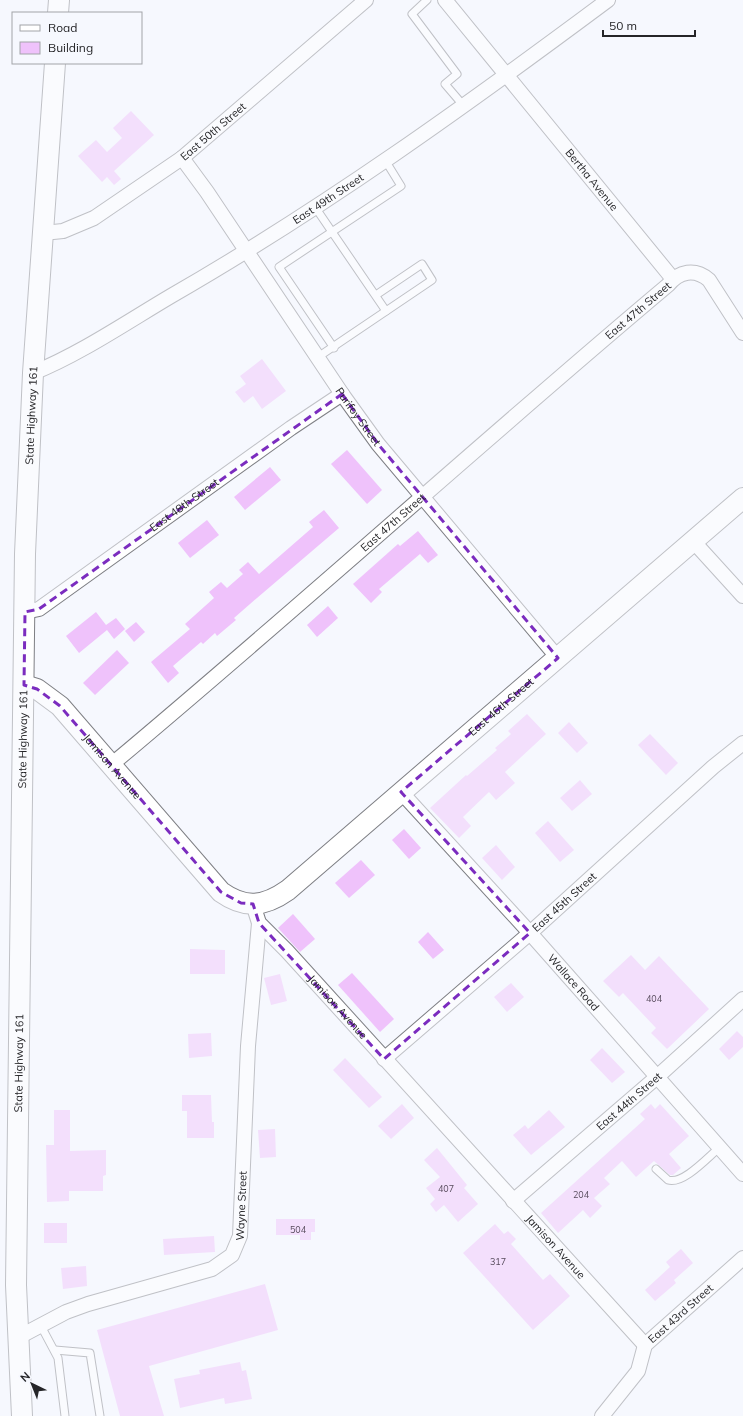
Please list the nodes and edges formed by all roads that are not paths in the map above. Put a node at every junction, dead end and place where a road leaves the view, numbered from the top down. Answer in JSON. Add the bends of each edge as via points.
{"nodes":[{"id":1,"x":59,"y":0,"type":"edge"},
{"id":2,"x":366,"y":0,"type":"edge"},
{"id":3,"x":428,"y":0,"type":"edge"},
{"id":4,"x":445,"y":0,"type":"edge"},
{"id":5,"x":608,"y":0,"type":"edge"},
{"id":6,"x":58,"y":12,"type":"edge"},
{"id":7,"x":55,"y":64,"type":"edge"},
{"id":8,"x":507,"y":76,"type":"junction"},
{"id":9,"x":463,"y":105,"type":"junction"},
{"id":10,"x":182,"y":158,"type":"junction"},
{"id":11,"x":385,"y":160,"type":"junction"},
{"id":12,"x":316,"y":206,"type":"junction"},
{"id":13,"x":333,"y":231,"type":"junction"},
{"id":14,"x":43,"y":233,"type":"junction"},
{"id":15,"x":247,"y":252,"type":"junction"},
{"id":16,"x":673,"y":279,"type":"junction"},
{"id":17,"x":376,"y":295,"type":"junction"},
{"id":18,"x":386,"y":310,"type":"junction"},
{"id":19,"x":743,"y":334,"type":"edge"},
{"id":20,"x":334,"y":348,"type":"junction"},
{"id":21,"x":318,"y":357,"type":"junction"},
{"id":22,"x":33,"y":373,"type":"junction"},
{"id":23,"x":342,"y":394,"type":"junction"},
{"id":24,"x":421,"y":497,"type":"junction"},
{"id":25,"x":743,"y":498,"type":"edge"},
{"id":26,"x":693,"y":541,"type":"junction"},
{"id":27,"x":743,"y":596,"type":"edge"},
{"id":28,"x":25,"y":612,"type":"junction"},
{"id":29,"x":558,"y":658,"type":"junction"},
{"id":30,"x":24,"y":685,"type":"junction"},
{"id":31,"x":743,"y":744,"type":"edge"},
{"id":32,"x":111,"y":765,"type":"junction"},
{"id":33,"x":402,"y":792,"type":"junction"},
{"id":34,"x":253,"y":904,"type":"junction"},
{"id":35,"x":259,"y":923,"type":"junction"},
{"id":36,"x":530,"y":933,"type":"junction"},
{"id":37,"x":743,"y":999,"type":"edge"},
{"id":38,"x":384,"y":1059,"type":"junction"},
{"id":39,"x":657,"y":1077,"type":"junction"},
{"id":40,"x":719,"y":1148,"type":"junction"},
{"id":41,"x":656,"y":1169,"type":"dead end"},
{"id":42,"x":743,"y":1174,"type":"edge"},
{"id":43,"x":513,"y":1201,"type":"junction"},
{"id":44,"x":743,"y":1258,"type":"edge"},
{"id":45,"x":41,"y":1326,"type":"junction"},
{"id":46,"x":18,"y":1338,"type":"junction"},
{"id":47,"x":645,"y":1345,"type":"junction"},
{"id":48,"x":55,"y":1350,"type":"junction"},
{"id":49,"x":22,"y":1416,"type":"edge"},
{"id":50,"x":66,"y":1416,"type":"edge"},
{"id":51,"x":100,"y":1416,"type":"edge"},
{"id":52,"x":602,"y":1416,"type":"edge"}],
"edges":[{"from":1,"to":6,"type":"main road"},
{"from":2,"to":10,"type":"street","name":"East 50th Street"},
{"from":3,"to":9,"type":"lane","via":[[412,14],[457,74],[444,84]]},
{"from":4,"to":8,"type":"street","name":"Bertha Avenue"},
{"from":5,"to":8,"type":"street","name":"East 49th Street"},
{"from":7,"to":14,"type":"main road","name":"State Highway 161"},
{"from":8,"to":9,"type":"street","name":"East 49th Street"},
{"from":8,"to":16,"type":"street","name":"Bertha Avenue"},
{"from":9,"to":11,"type":"street","name":"East 49th Street"},
{"from":10,"to":14,"type":"street","name":"East 50th Street","via":[[94,218],[63,231]]},
{"from":10,"to":15,"type":"street","name":"Purifoy Street"},
{"from":11,"to":12,"type":"street","name":"East 49th Street"},
{"from":11,"to":13,"type":"lane","via":[[401,186]]},
{"from":12,"to":13,"type":"lane"},
{"from":12,"to":15,"type":"street","name":"East 49th Street"},
{"from":13,"to":17,"type":"lane"},
{"from":13,"to":20,"type":"lane","via":[[279,267]]},
{"from":14,"to":22,"type":"main road","name":"State Highway 161"},
{"from":15,"to":21,"type":"street","name":"Purifoy Street"},
{"from":15,"to":22,"type":"street","name":"East 49th Street","via":[[73,354]]},
{"from":16,"to":19,"type":"street","via":[[694,272],[709,280]]},
{"from":16,"to":24,"type":"street","name":"East 47th Street"},
{"from":17,"to":18,"type":"lane"},
{"from":17,"to":18,"type":"lane","via":[[422,264],[432,280]]},
{"from":18,"to":20,"type":"lane"},
{"from":20,"to":21,"type":"lane"},
{"from":21,"to":23,"type":"street","name":"Purifoy Street"},
{"from":22,"to":28,"type":"main road","name":"State Highway 161","via":[[27,485]]},
{"from":23,"to":24,"type":"street","name":"Purifoy Street"},
{"from":23,"to":28,"type":"street","name":"East 48th Street","via":[[39,609]]},
{"from":24,"to":29,"type":"street","name":"Purifoy Street"},
{"from":24,"to":32,"type":"street","name":"East 47th Street","via":[[277,625]]},
{"from":25,"to":26,"type":"main road","name":"East 46th Street"},
{"from":26,"to":27,"type":"street"},
{"from":26,"to":29,"type":"main road","name":"East 46th Street"},
{"from":28,"to":30,"type":"main road","name":"State Highway 161"},
{"from":29,"to":33,"type":"main road","name":"East 46th Street"},
{"from":30,"to":32,"type":"main road","name":"Jamison Avenue","via":[[37,689],[60,706]]},
{"from":30,"to":46,"type":"main road","name":"State Highway 161","via":[[16,1285]]},
{"from":31,"to":36,"type":"street","name":"East 45th Street","via":[[713,767]]},
{"from":32,"to":34,"type":"main road","name":"Jamison Avenue","via":[[221,892],[241,903]]},
{"from":33,"to":34,"type":"main road","name":"East 46th Street","via":[[277,897]]},
{"from":33,"to":36,"type":"street","name":"Wallace Road"},
{"from":34,"to":35,"type":"street","name":"Jamison Avenue"},
{"from":35,"to":38,"type":"street","name":"Jamison Avenue"},
{"from":35,"to":45,"type":"street","name":"Wayne Street","via":[[248,1046],[240,1236],[236,1248],[232,1255],[212,1269],[88,1304],[66,1312]]},
{"from":36,"to":38,"type":"street","name":"East 45th Street"},
{"from":36,"to":39,"type":"street","name":"Wallace Road"},
{"from":37,"to":39,"type":"street","name":"East 44th Street"},
{"from":38,"to":43,"type":"street","name":"Jamison Avenue"},
{"from":39,"to":40,"type":"street","name":"Wallace Road"},
{"from":39,"to":43,"type":"street","name":"East 44th Street"},
{"from":40,"to":41,"type":"lane","via":[[678,1180],[668,1180]]},
{"from":40,"to":42,"type":"street","name":"Wallace Road"},
{"from":43,"to":47,"type":"street","name":"Jamison Avenue"},
{"from":44,"to":47,"type":"street","name":"East 43rd Street"},
{"from":45,"to":46,"type":"street","name":"Wayne Street"},
{"from":45,"to":48,"type":"lane"},
{"from":46,"to":49,"type":"main road","name":"State Highway 161"},
{"from":47,"to":52,"type":"street","name":"East 43rd Street","via":[[638,1370]]},
{"from":48,"to":50,"type":"lane"},
{"from":48,"to":51,"type":"lane","via":[[90,1353]]}]}
